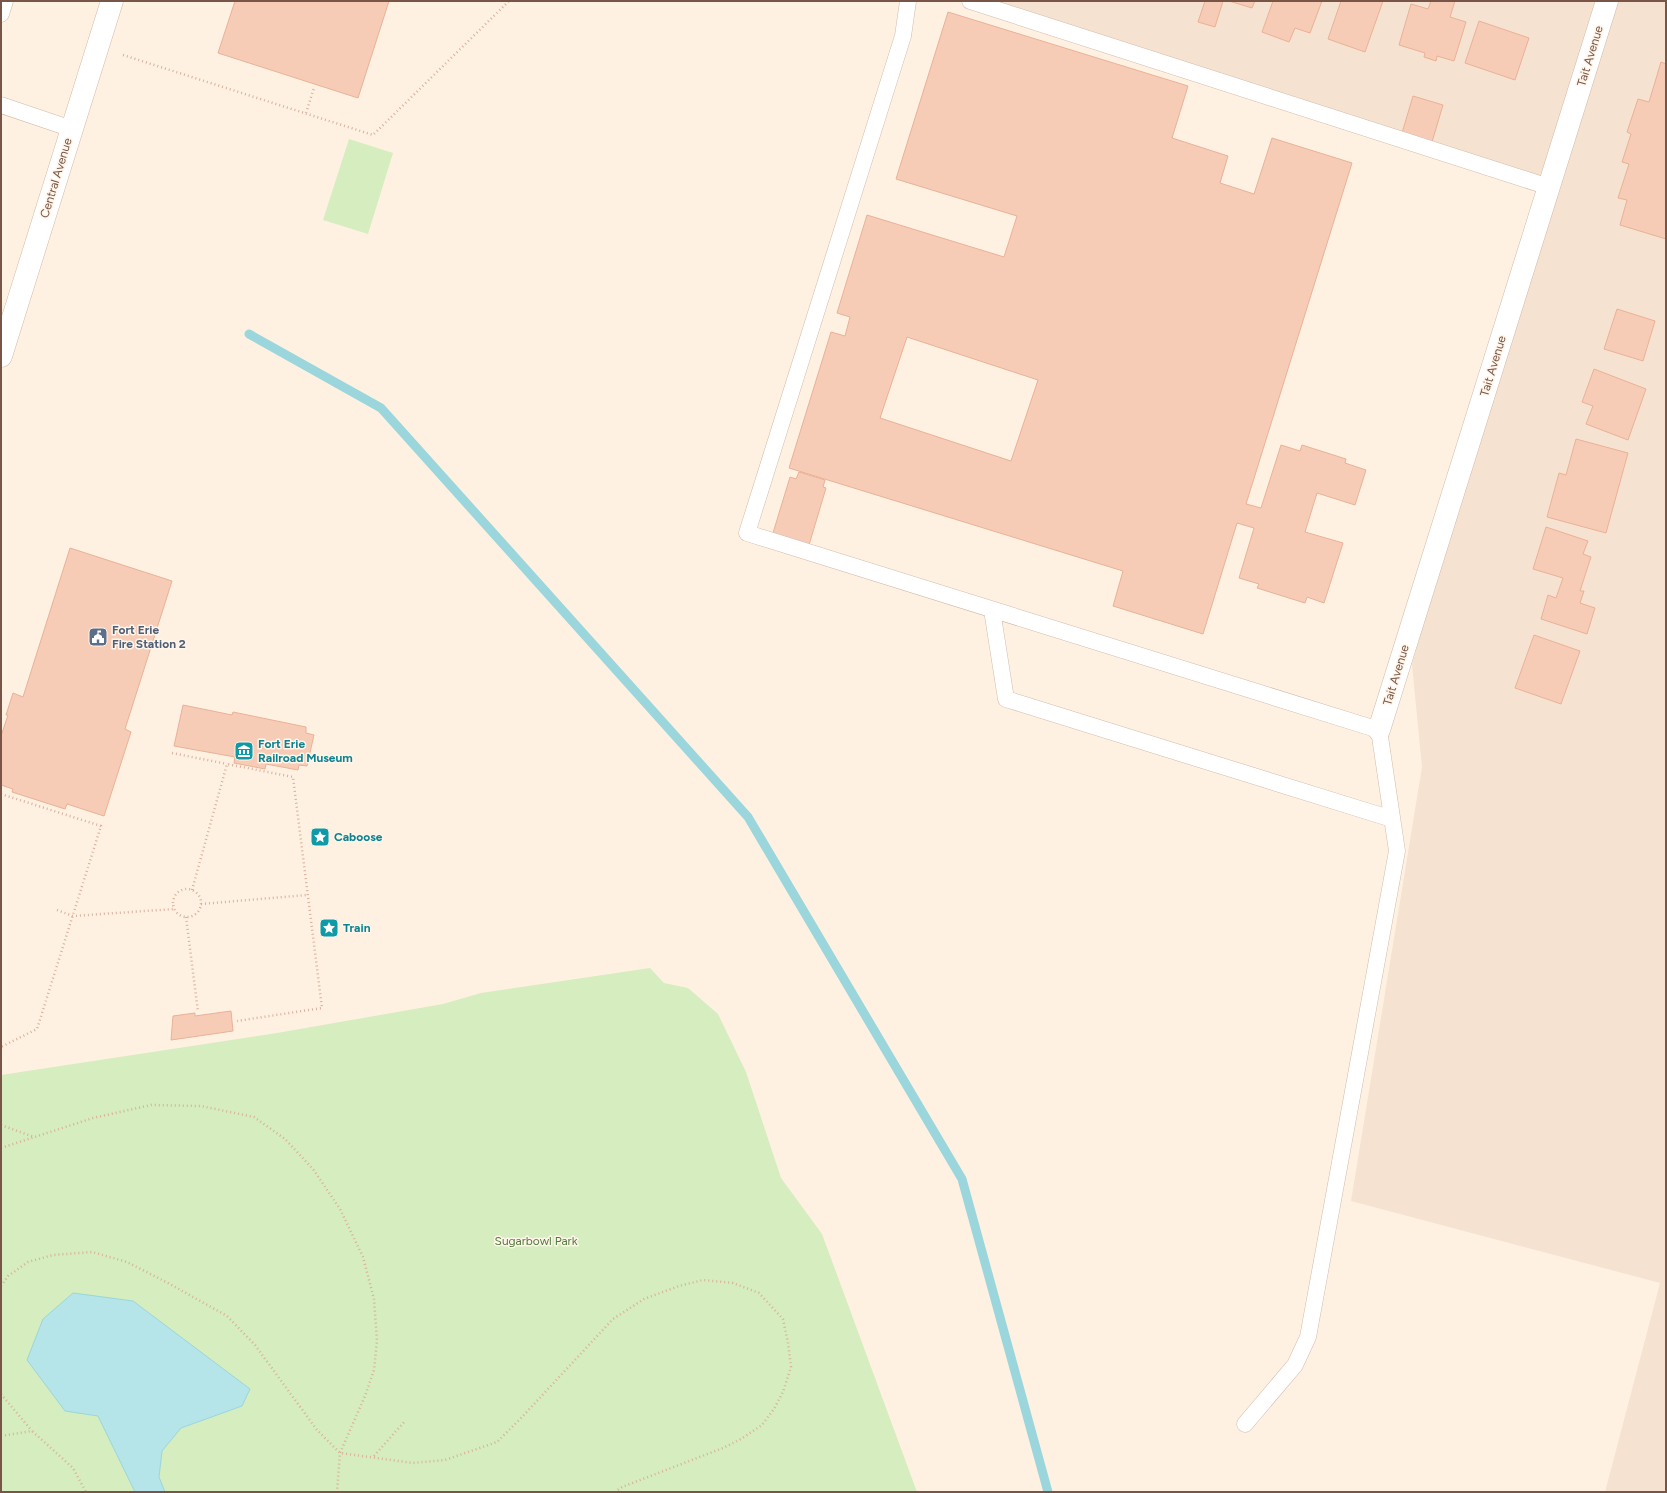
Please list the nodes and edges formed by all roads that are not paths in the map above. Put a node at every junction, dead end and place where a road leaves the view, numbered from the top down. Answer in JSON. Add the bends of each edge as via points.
{"nodes":[{"id":1,"x":5,"y":1,"type":"edge"},
{"id":2,"x":112,"y":1,"type":"edge"},
{"id":3,"x":908,"y":1,"type":"edge"},
{"id":4,"x":970,"y":1,"type":"edge"},
{"id":5,"x":1607,"y":1,"type":"edge"},
{"id":6,"x":1,"y":14,"type":"edge"},
{"id":7,"x":1,"y":105,"type":"edge"},
{"id":8,"x":72,"y":129,"type":"junction"},
{"id":9,"x":1549,"y":186,"type":"junction"},
{"id":10,"x":1,"y":356,"type":"edge"},
{"id":11,"x":992,"y":610,"type":"junction"},
{"id":12,"x":1379,"y":730,"type":"junction"},
{"id":13,"x":1392,"y":819,"type":"junction"},
{"id":14,"x":1245,"y":1424,"type":"dead end"}],
"edges":[{"from":1,"to":6,"type":"lane"},
{"from":2,"to":8,"type":"street","name":"Central Avenue"},
{"from":3,"to":11,"type":"lane","via":[[903,36],[748,532]]},
{"from":4,"to":9,"type":"lane"},
{"from":5,"to":9,"type":"street","name":"Tait Avenue"},
{"from":7,"to":8,"type":"lane"},
{"from":8,"to":10,"type":"street","name":"Central Avenue"},
{"from":9,"to":12,"type":"street","name":"Tait Avenue"},
{"from":11,"to":12,"type":"lane"},
{"from":11,"to":13,"type":"lane","via":[[1006,699]]},
{"from":12,"to":13,"type":"lane"},
{"from":13,"to":14,"type":"lane","via":[[1397,852],[1308,1337],[1296,1365]]}]}
